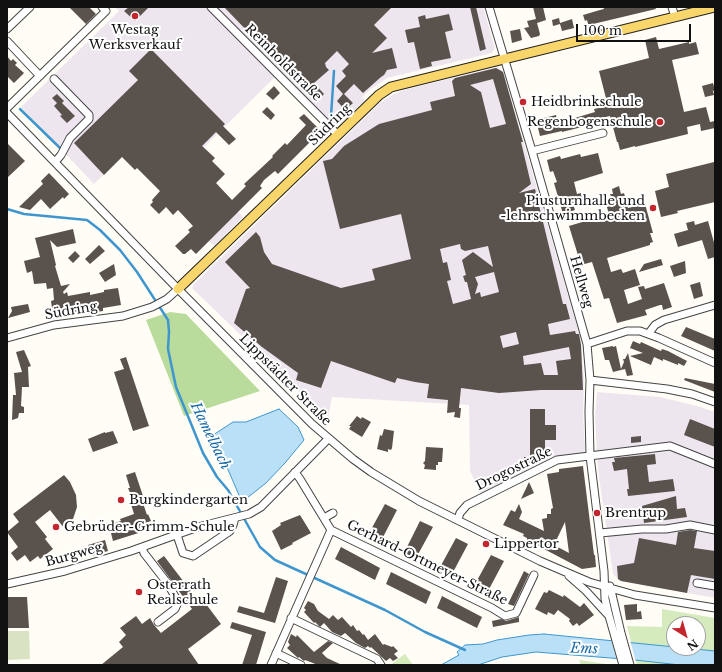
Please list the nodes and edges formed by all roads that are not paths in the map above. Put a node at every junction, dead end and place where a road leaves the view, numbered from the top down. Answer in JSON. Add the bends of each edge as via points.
{"nodes":[{"id":1,"x":30,"y":7,"type":"edge"},
{"id":2,"x":102,"y":7,"type":"edge"},
{"id":3,"x":210,"y":7,"type":"edge"},
{"id":4,"x":489,"y":7,"type":"edge"},
{"id":5,"x":672,"y":7,"type":"edge"},
{"id":6,"x":715,"y":8,"type":"edge"},
{"id":7,"x":675,"y":18,"type":"junction"},
{"id":8,"x":7,"y":29,"type":"edge"},
{"id":9,"x":7,"y":41,"type":"edge"},
{"id":10,"x":504,"y":58,"type":"junction"},
{"id":11,"x":40,"y":76,"type":"junction"},
{"id":12,"x":54,"y":79,"type":"dead end"},
{"id":13,"x":9,"y":106,"type":"edge"},
{"id":14,"x":7,"y":113,"type":"edge"},
{"id":15,"x":602,"y":133,"type":"dead end"},
{"id":16,"x":338,"y":135,"type":"junction"},
{"id":17,"x":532,"y":151,"type":"junction"},
{"id":18,"x":55,"y":162,"type":"junction"},
{"id":19,"x":178,"y":290,"type":"junction"},
{"id":20,"x":715,"y":305,"type":"edge"},
{"id":21,"x":649,"y":333,"type":"junction"},
{"id":22,"x":7,"y":338,"type":"edge"},
{"id":23,"x":587,"y":344,"type":"junction"},
{"id":24,"x":715,"y":363,"type":"edge"},
{"id":25,"x":590,"y":380,"type":"junction"},
{"id":26,"x":715,"y":402,"type":"edge"},
{"id":27,"x":328,"y":439,"type":"junction"},
{"id":28,"x":590,"y":456,"type":"junction"},
{"id":29,"x":715,"y":464,"type":"edge"},
{"id":30,"x":294,"y":472,"type":"junction"},
{"id":31,"x":333,"y":513,"type":"dead end"},
{"id":32,"x":236,"y":518,"type":"junction"},
{"id":33,"x":324,"y":518,"type":"junction"},
{"id":34,"x":458,"y":520,"type":"junction"},
{"id":35,"x":331,"y":530,"type":"junction"},
{"id":36,"x":715,"y":530,"type":"edge"},
{"id":37,"x":600,"y":533,"type":"junction"},
{"id":38,"x":176,"y":535,"type":"junction"},
{"id":39,"x":142,"y":547,"type":"junction"},
{"id":40,"x":564,"y":572,"type":"junction"},
{"id":41,"x":534,"y":575,"type":"dead end"},
{"id":42,"x":697,"y":583,"type":"dead end"},
{"id":43,"x":7,"y":584,"type":"edge"},
{"id":44,"x":715,"y":586,"type":"edge"},
{"id":45,"x":608,"y":588,"type":"junction"},
{"id":46,"x":715,"y":608,"type":"edge"},
{"id":47,"x":609,"y":616,"type":"junction"},
{"id":48,"x":292,"y":618,"type":"junction"},
{"id":49,"x":158,"y":622,"type":"dead end"},
{"id":50,"x":616,"y":632,"type":"junction"},
{"id":51,"x":276,"y":653,"type":"junction"},
{"id":52,"x":271,"y":665,"type":"edge"},
{"id":53,"x":301,"y":665,"type":"edge"},
{"id":54,"x":381,"y":665,"type":"edge"},
{"id":55,"x":624,"y":665,"type":"edge"},
{"id":56,"x":630,"y":665,"type":"edge"}],
"edges":[{"from":1,"to":8,"type":"street"},
{"from":2,"to":11,"type":"street","via":[[106,11]]},
{"from":3,"to":16,"type":"street","name":"Reinholdstraße"},
{"from":4,"to":10,"type":"street","name":"Hellweg"},
{"from":5,"to":7,"type":"street"},
{"from":6,"to":7,"type":"main road","name":"Südring"},
{"from":7,"to":10,"type":"main road","name":"Südring"},
{"from":9,"to":11,"type":"street"},
{"from":10,"to":16,"type":"main road","name":"Südring","via":[[391,87],[379,95]]},
{"from":10,"to":17,"type":"street","name":"Hellweg"},
{"from":11,"to":13,"type":"street"},
{"from":12,"to":18,"type":"street","via":[[89,115],[89,119],[70,138]]},
{"from":14,"to":18,"type":"street","name":"Lippstädter Straße"},
{"from":15,"to":17,"type":"street"},
{"from":16,"to":19,"type":"main road","name":"Südring"},
{"from":17,"to":23,"type":"street","name":"Hellweg"},
{"from":18,"to":19,"type":"street","name":"Lippstädter Straße"},
{"from":19,"to":22,"type":"street","name":"Südring","via":[[152,307],[123,316],[54,325]]},
{"from":19,"to":27,"type":"street","name":"Lippstädter Straße"},
{"from":20,"to":21,"type":"street","via":[[664,320],[654,325]]},
{"from":21,"to":23,"type":"street","via":[[627,331]]},
{"from":21,"to":24,"type":"street"},
{"from":23,"to":25,"type":"street","name":"Hellweg"},
{"from":25,"to":26,"type":"street","via":[[667,389]]},
{"from":25,"to":28,"type":"street","name":"Hellweg"},
{"from":27,"to":30,"type":"street","name":"Burgweg"},
{"from":27,"to":34,"type":"street","name":"Lippstädter Straße","via":[[352,459],[401,491]]},
{"from":28,"to":29,"type":"street","name":"Drogostraße","via":[[670,446]]},
{"from":28,"to":34,"type":"street","name":"Drogostraße","via":[[557,460],[467,505]]},
{"from":28,"to":37,"type":"street","name":"Hellweg"},
{"from":30,"to":32,"type":"street","name":"Burgweg","via":[[260,507]]},
{"from":30,"to":33,"type":"street","name":"Gerhard-Ortmeyer-Straße"},
{"from":31,"to":33,"type":"street"},
{"from":32,"to":38,"type":"street","name":"Burgweg"},
{"from":32,"to":38,"type":"street","via":[[230,531],[193,556],[183,553]]},
{"from":33,"to":35,"type":"street","name":"Gerhard-Ortmeyer-Straße"},
{"from":34,"to":40,"type":"street","name":"Lippstädter Straße"},
{"from":35,"to":41,"type":"street","name":"Gerhard-Ortmeyer-Straße","via":[[505,616],[516,613]]},
{"from":35,"to":48,"type":"street"},
{"from":36,"to":37,"type":"street","via":[[690,525]]},
{"from":37,"to":45,"type":"street","name":"Hellweg"},
{"from":38,"to":39,"type":"street","name":"Burgweg"},
{"from":39,"to":43,"type":"street","name":"Burgweg","via":[[65,572]]},
{"from":39,"to":49,"type":"street","via":[[178,602],[175,609]]},
{"from":40,"to":45,"type":"street","name":"Lippstädter Straße"},
{"from":40,"to":47,"type":"street"},
{"from":42,"to":44,"type":"street"},
{"from":45,"to":46,"type":"street","name":"Lippstädter Straße"},
{"from":45,"to":47,"type":"street"},
{"from":45,"to":50,"type":"street"},
{"from":47,"to":50,"type":"street"},
{"from":48,"to":51,"type":"street"},
{"from":48,"to":54,"type":"street","via":[[377,659]]},
{"from":50,"to":55,"type":"street"},
{"from":50,"to":56,"type":"street"},
{"from":51,"to":52,"type":"street"},
{"from":51,"to":53,"type":"street"}]}
